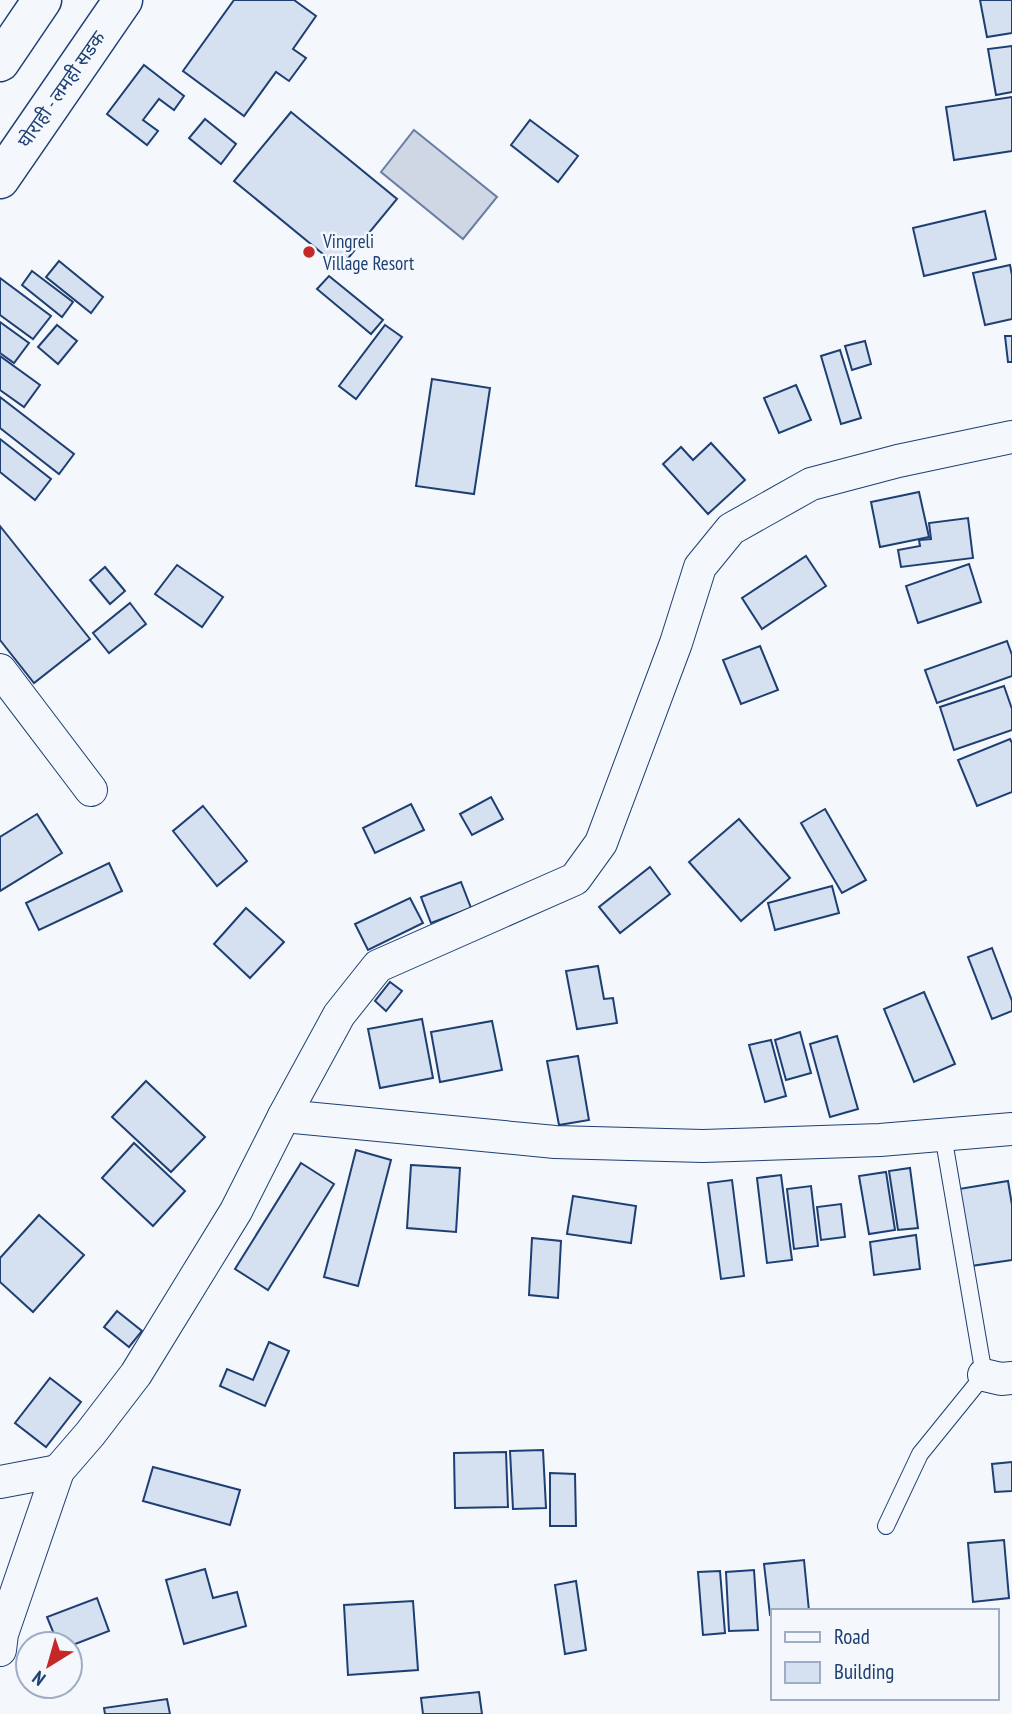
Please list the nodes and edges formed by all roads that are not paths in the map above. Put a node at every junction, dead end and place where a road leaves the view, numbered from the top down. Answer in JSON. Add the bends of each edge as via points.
{"nodes":[{"id":1,"x":42,"y":0,"type":"edge"},
{"id":2,"x":123,"y":0,"type":"edge"},
{"id":3,"x":0,"y":62,"type":"edge"},
{"id":4,"x":0,"y":179,"type":"edge"},
{"id":5,"x":1012,"y":437,"type":"edge"},
{"id":6,"x":0,"y":670,"type":"edge"},
{"id":7,"x":91,"y":789,"type":"dead end"},
{"id":8,"x":284,"y":1116,"type":"junction"},
{"id":9,"x":1012,"y":1129,"type":"edge"},
{"id":10,"x":943,"y":1135,"type":"junction"},
{"id":11,"x":998,"y":1376,"type":"edge"},
{"id":12,"x":58,"y":1472,"type":"junction"},
{"id":13,"x":0,"y":1482,"type":"edge"},
{"id":14,"x":886,"y":1527,"type":"dead end"},
{"id":15,"x":0,"y":1650,"type":"edge"}],
"edges":[{"from":1,"to":3,"type":"main road"},
{"from":2,"to":4,"type":"main road","name":"घोराही - लमही सडक"},
{"from":5,"to":8,"type":"street","via":[[811,484],[731,529],[700,567],[601,844],[575,879],[379,966],[339,1016]]},
{"from":6,"to":7,"type":"street"},
{"from":8,"to":10,"type":"street","via":[[555,1142],[676,1146]]},
{"from":8,"to":12,"type":"street","via":[[236,1211],[136,1374]]},
{"from":9,"to":10,"type":"street"},
{"from":10,"to":11,"type":"lane"},
{"from":11,"to":14,"type":"lane","via":[[920,1454]]},
{"from":12,"to":13,"type":"street"},
{"from":12,"to":15,"type":"street"}]}
